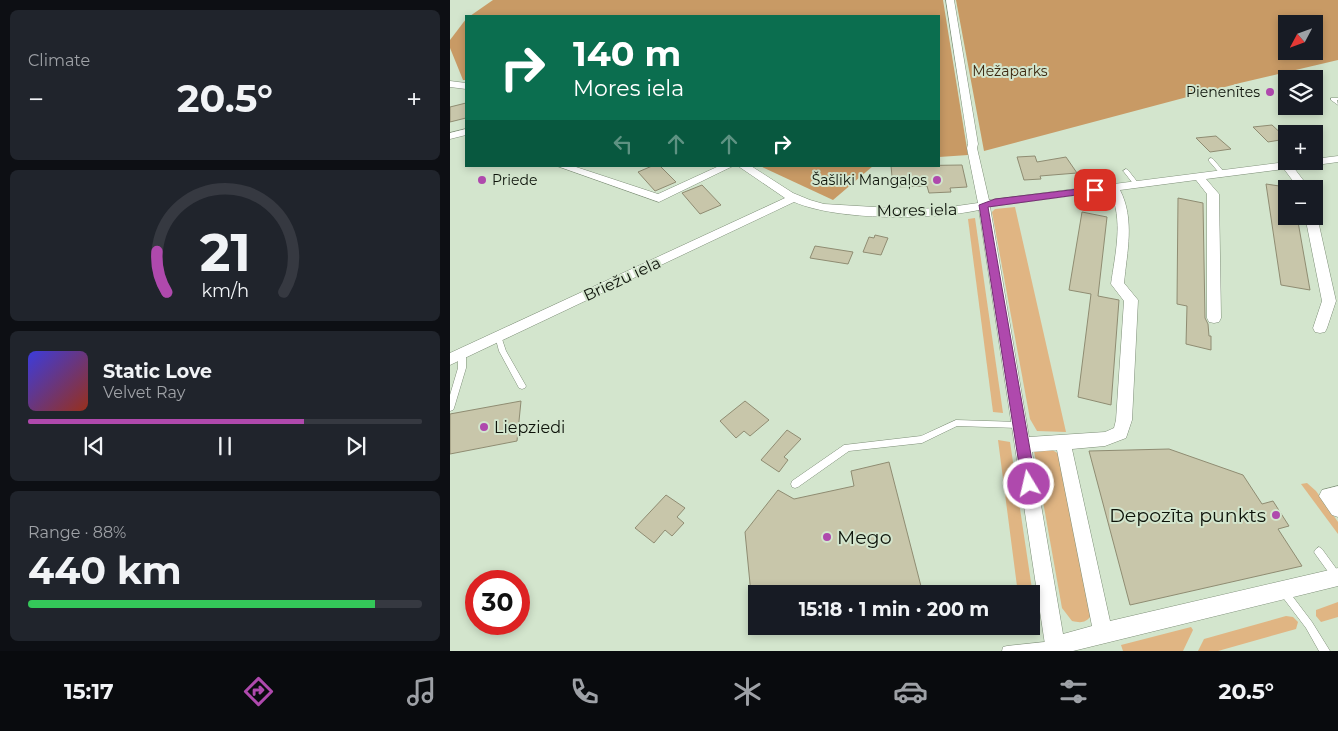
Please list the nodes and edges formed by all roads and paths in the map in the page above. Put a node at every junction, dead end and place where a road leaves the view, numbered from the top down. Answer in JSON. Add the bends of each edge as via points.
{"nodes":[{"id":1,"x":950,"y":4,"type":"edge"},
{"id":2,"x":450,"y":84,"type":"edge"},
{"id":3,"x":465,"y":86,"type":"edge"},
{"id":4,"x":1338,"y":99,"type":"edge"},
{"id":5,"x":1338,"y":104,"type":"edge"},
{"id":6,"x":465,"y":132,"type":"edge"},
{"id":7,"x":450,"y":136,"type":"edge"},
{"id":8,"x":1338,"y":159,"type":"edge"},
{"id":9,"x":1211,"y":160,"type":"dead end"},
{"id":10,"x":1323,"y":161,"type":"edge"},
{"id":11,"x":565,"y":167,"type":"edge"},
{"id":12,"x":726,"y":167,"type":"edge"},
{"id":13,"x":745,"y":167,"type":"edge"},
{"id":14,"x":1278,"y":167,"type":"edge"},
{"id":15,"x":1290,"y":170,"type":"edge"},
{"id":16,"x":1126,"y":171,"type":"dead end"},
{"id":17,"x":1105,"y":174,"type":"dead end"},
{"id":18,"x":1224,"y":174,"type":"junction"},
{"id":19,"x":1199,"y":177,"type":"junction"},
{"id":20,"x":1298,"y":180,"type":"edge"},
{"id":21,"x":1137,"y":185,"type":"junction"},
{"id":22,"x":1114,"y":188,"type":"junction"},
{"id":23,"x":794,"y":198,"type":"junction"},
{"id":24,"x":984,"y":205,"type":"junction"},
{"id":25,"x":1313,"y":225,"type":"edge"},
{"id":26,"x":1214,"y":318,"type":"dead end"},
{"id":27,"x":1320,"y":328,"type":"dead end"},
{"id":28,"x":498,"y":336,"type":"junction"},
{"id":29,"x":456,"y":356,"type":"edge"},
{"id":30,"x":522,"y":386,"type":"dead end"},
{"id":31,"x":450,"y":408,"type":"edge"},
{"id":32,"x":1020,"y":425,"type":"junction"},
{"id":33,"x":1063,"y":442,"type":"junction"},
{"id":34,"x":1023,"y":445,"type":"junction"},
{"id":35,"x":795,"y":484,"type":"dead end"},
{"id":36,"x":1338,"y":494,"type":"edge"},
{"id":37,"x":1338,"y":509,"type":"edge"},
{"id":38,"x":1319,"y":552,"type":"dead end"},
{"id":39,"x":1337,"y":577,"type":"edge"},
{"id":40,"x":1284,"y":592,"type":"junction"},
{"id":41,"x":1103,"y":632,"type":"junction"},
{"id":42,"x":1055,"y":649,"type":"edge"},
{"id":43,"x":1007,"y":651,"type":"edge"},
{"id":44,"x":1325,"y":651,"type":"edge"}],
"edges":[{"from":1,"to":24,"type":"street"},
{"from":2,"to":3,"type":"street"},
{"from":4,"to":5,"type":"lane","via":[[1333,99]]},
{"from":6,"to":7,"type":"street"},
{"from":8,"to":10,"type":"street","name":"Mores iela"},
{"from":9,"to":18,"type":"lane"},
{"from":11,"to":12,"type":"street","via":[[659,198]]},
{"from":13,"to":23,"type":"street","name":"Mores iela"},
{"from":14,"to":18,"type":"street","name":"Mores iela"},
{"from":15,"to":20,"type":"street"},
{"from":16,"to":21,"type":"lane"},
{"from":17,"to":22,"type":"lane"},
{"from":18,"to":19,"type":"street","name":"Mores iela"},
{"from":19,"to":21,"type":"street","name":"Mores iela"},
{"from":19,"to":26,"type":"street","via":[[1213,194]]},
{"from":21,"to":22,"type":"street","name":"Mores iela"},
{"from":22,"to":24,"type":"street","name":"Mores iela"},
{"from":22,"to":33,"type":"street","via":[[1120,196],[1124,215],[1117,284],[1131,300],[1124,420],[1120,433],[1105,439]]},
{"from":23,"to":24,"type":"street","name":"Mores iela","via":[[828,208],[895,213],[951,212]]},
{"from":23,"to":28,"type":"street","name":"Briežu iela"},
{"from":24,"to":32,"type":"street"},
{"from":25,"to":27,"type":"street","via":[[1329,300]]},
{"from":28,"to":29,"type":"street","name":"Briežu iela"},
{"from":28,"to":30,"type":"lane"},
{"from":29,"to":31,"type":"lane","via":[[462,368]]},
{"from":32,"to":34,"type":"street"},
{"from":32,"to":35,"type":"lane","via":[[956,423],[922,439],[847,448]]},
{"from":33,"to":34,"type":"street"},
{"from":33,"to":41,"type":"street"},
{"from":34,"to":42,"type":"street"},
{"from":36,"to":37,"type":"street","via":[[1328,496]]},
{"from":38,"to":39,"type":"lane"},
{"from":39,"to":40,"type":"street"},
{"from":40,"to":41,"type":"street"},
{"from":40,"to":44,"type":"lane"},
{"from":41,"to":42,"type":"street"},
{"from":42,"to":43,"type":"lane"}]}
